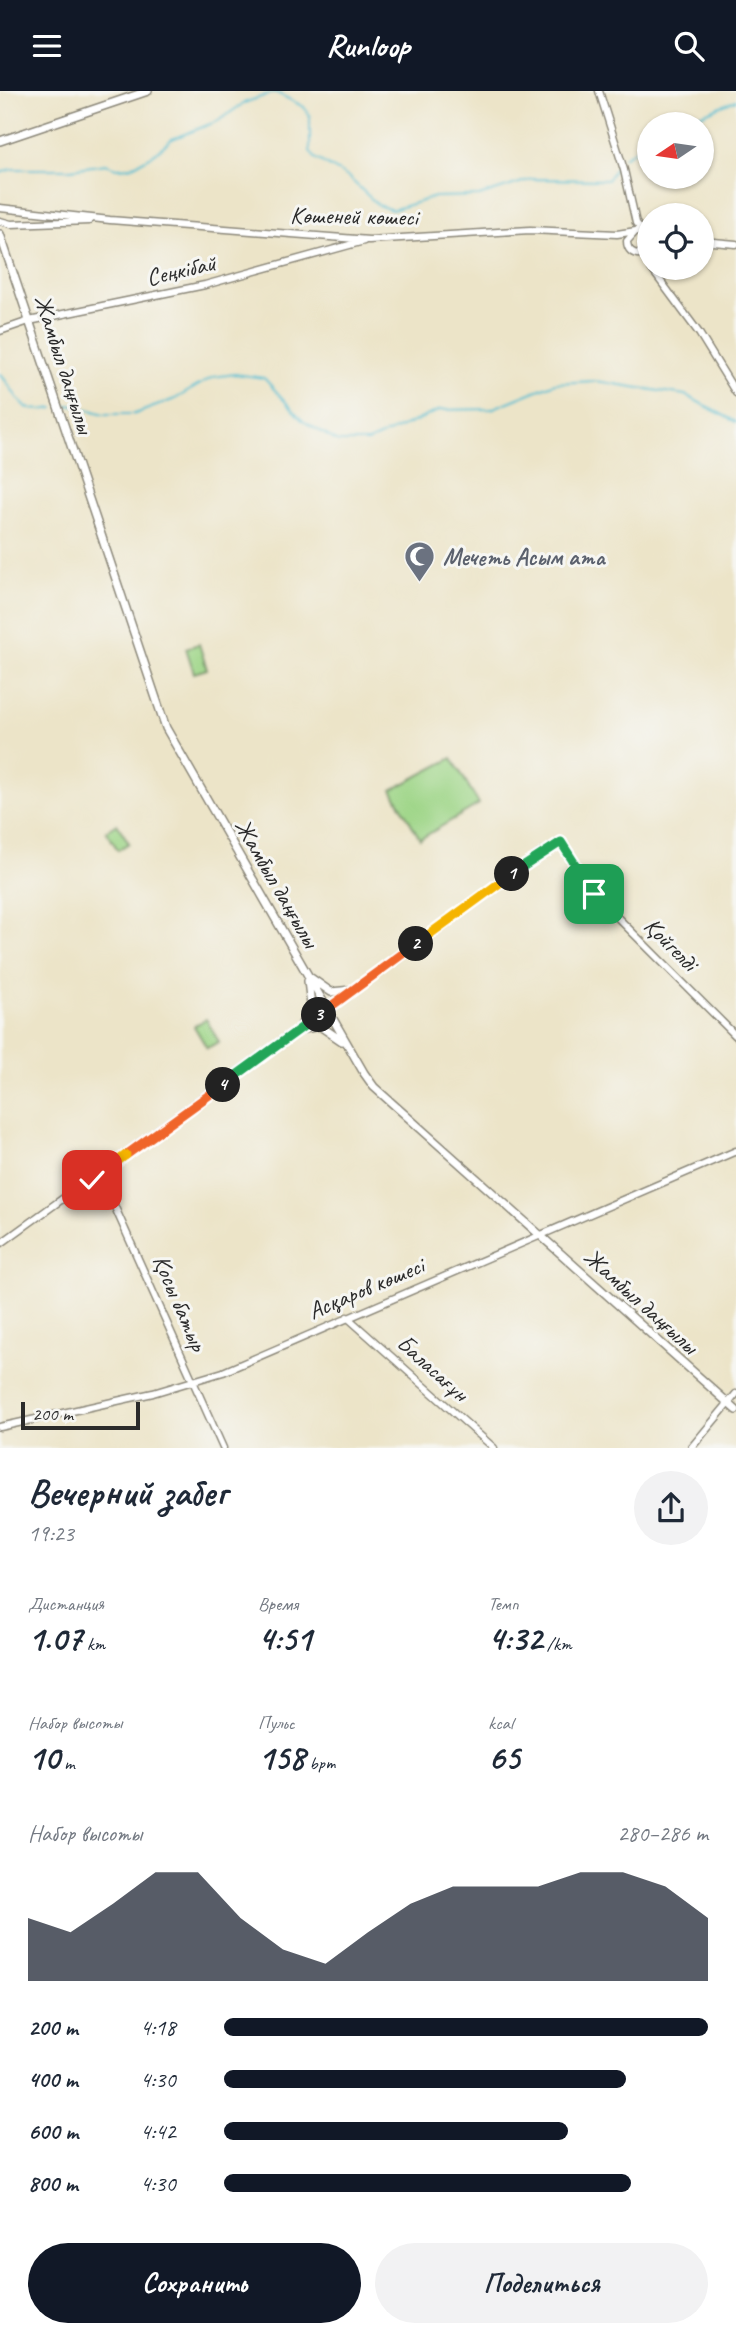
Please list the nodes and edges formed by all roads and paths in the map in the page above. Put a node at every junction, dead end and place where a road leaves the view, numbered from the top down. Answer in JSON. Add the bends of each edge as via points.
{"nodes":[{"id":1,"x":148,"y":91,"type":"edge"},
{"id":2,"x":599,"y":91,"type":"edge"},
{"id":3,"x":0,"y":141,"type":"edge"},
{"id":4,"x":0,"y":208,"type":"edge"},
{"id":5,"x":10,"y":209,"type":"junction"},
{"id":6,"x":633,"y":211,"type":"junction"},
{"id":7,"x":0,"y":215,"type":"edge"},
{"id":8,"x":110,"y":220,"type":"junction"},
{"id":9,"x":0,"y":221,"type":"edge"},
{"id":10,"x":637,"y":224,"type":"edge"},
{"id":11,"x":637,"y":224,"type":"edge"},
{"id":12,"x":0,"y":234,"type":"edge"},
{"id":13,"x":597,"y":234,"type":"junction"},
{"id":14,"x":637,"y":234,"type":"edge"},
{"id":15,"x":369,"y":240,"type":"junction"},
{"id":16,"x":637,"y":241,"type":"edge"},
{"id":17,"x":714,"y":242,"type":"edge"},
{"id":18,"x":736,"y":244,"type":"edge"},
{"id":19,"x":632,"y":252,"type":"junction"},
{"id":20,"x":637,"y":253,"type":"edge"},
{"id":21,"x":637,"y":256,"type":"edge"},
{"id":22,"x":660,"y":280,"type":"edge"},
{"id":23,"x":29,"y":321,"type":"junction"},
{"id":24,"x":0,"y":331,"type":"edge"},
{"id":25,"x":736,"y":393,"type":"edge"},
{"id":26,"x":307,"y":975,"type":"junction"},
{"id":27,"x":352,"y":991,"type":"junction"},
{"id":28,"x":327,"y":1009,"type":"junction"},
{"id":29,"x":299,"y":1030,"type":"junction"},
{"id":30,"x":736,"y":1035,"type":"edge"},
{"id":31,"x":346,"y":1045,"type":"junction"},
{"id":32,"x":736,"y":1151,"type":"edge"},
{"id":33,"x":100,"y":1174,"type":"junction"},
{"id":34,"x":538,"y":1235,"type":"junction"},
{"id":35,"x":0,"y":1244,"type":"edge"},
{"id":36,"x":347,"y":1317,"type":"junction"},
{"id":37,"x":193,"y":1383,"type":"junction"},
{"id":38,"x":736,"y":1394,"type":"edge"},
{"id":39,"x":728,"y":1403,"type":"junction"},
{"id":40,"x":736,"y":1410,"type":"edge"},
{"id":41,"x":0,"y":1427,"type":"edge"},
{"id":42,"x":223,"y":1448,"type":"edge"},
{"id":43,"x":494,"y":1448,"type":"edge"},
{"id":44,"x":691,"y":1448,"type":"edge"}],
"edges":[{"from":1,"to":3,"type":"main road"},
{"from":2,"to":6,"type":"main road"},
{"from":4,"to":5,"type":"main road","name":"Көшеней көшесі"},
{"from":5,"to":7,"type":"main road"},
{"from":5,"to":8,"type":"main road","name":"Көшеней көшесі"},
{"from":6,"to":10,"type":"main road"},
{"from":6,"to":11,"type":"main road"},
{"from":8,"to":9,"type":"main road","name":"Көшеней көшесі"},
{"from":8,"to":15,"type":"main road","name":"Көшеней көшесі"},
{"from":12,"to":23,"type":"main road","name":"Жамбыл даңғылы"},
{"from":13,"to":14,"type":"main road","name":"Көшеней көшесі"},
{"from":13,"to":15,"type":"main road","name":"Көшеней көшесі","via":[[520,231]]},
{"from":13,"to":19,"type":"main road","via":[[617,239]]},
{"from":15,"to":23,"type":"main road","name":"Сеңкібай","via":[[205,285]]},
{"from":16,"to":19,"type":"main road"},
{"from":17,"to":18,"type":"main road"},
{"from":19,"to":20,"type":"main road"},
{"from":19,"to":21,"type":"main road"},
{"from":22,"to":25,"type":"main road"},
{"from":23,"to":24,"type":"main road","name":"Сеңкібай"},
{"from":23,"to":26,"type":"main road","name":"Жамбыл даңғылы","via":[[166,728]]},
{"from":26,"to":27,"type":"main road","via":[[331,992]]},
{"from":26,"to":28,"type":"main road","name":"Жамбыл даңғылы"},
{"from":26,"to":29,"type":"main road","via":[[311,1005]]},
{"from":27,"to":28,"type":"main road"},
{"from":27,"to":30,"type":"main road","name":"Қойгелді","via":[[561,842],[594,894]]},
{"from":28,"to":29,"type":"main road"},
{"from":28,"to":31,"type":"main road","name":"Жамбыл даңғылы"},
{"from":29,"to":31,"type":"main road","via":[[320,1025]]},
{"from":29,"to":33,"type":"main road"},
{"from":31,"to":34,"type":"main road","name":"Жамбыл даңғылы","via":[[374,1087]]},
{"from":32,"to":34,"type":"main road","name":"Асқаров көшесі"},
{"from":33,"to":35,"type":"main road"},
{"from":33,"to":37,"type":"main road","name":"Қосы батыр"},
{"from":34,"to":36,"type":"main road","name":"Асқаров көшесі"},
{"from":34,"to":39,"type":"main road","name":"Жамбыл даңғылы"},
{"from":36,"to":37,"type":"main road","name":"Асқаров көшесі"},
{"from":36,"to":43,"type":"main road","name":"Баласағұн"},
{"from":37,"to":41,"type":"main road","name":"Асқаров көшесі"},
{"from":37,"to":42,"type":"main road","name":"Қосы батыр"},
{"from":38,"to":39,"type":"main road"},
{"from":39,"to":40,"type":"main road","name":"Жамбыл даңғылы"},
{"from":39,"to":44,"type":"main road"}]}
